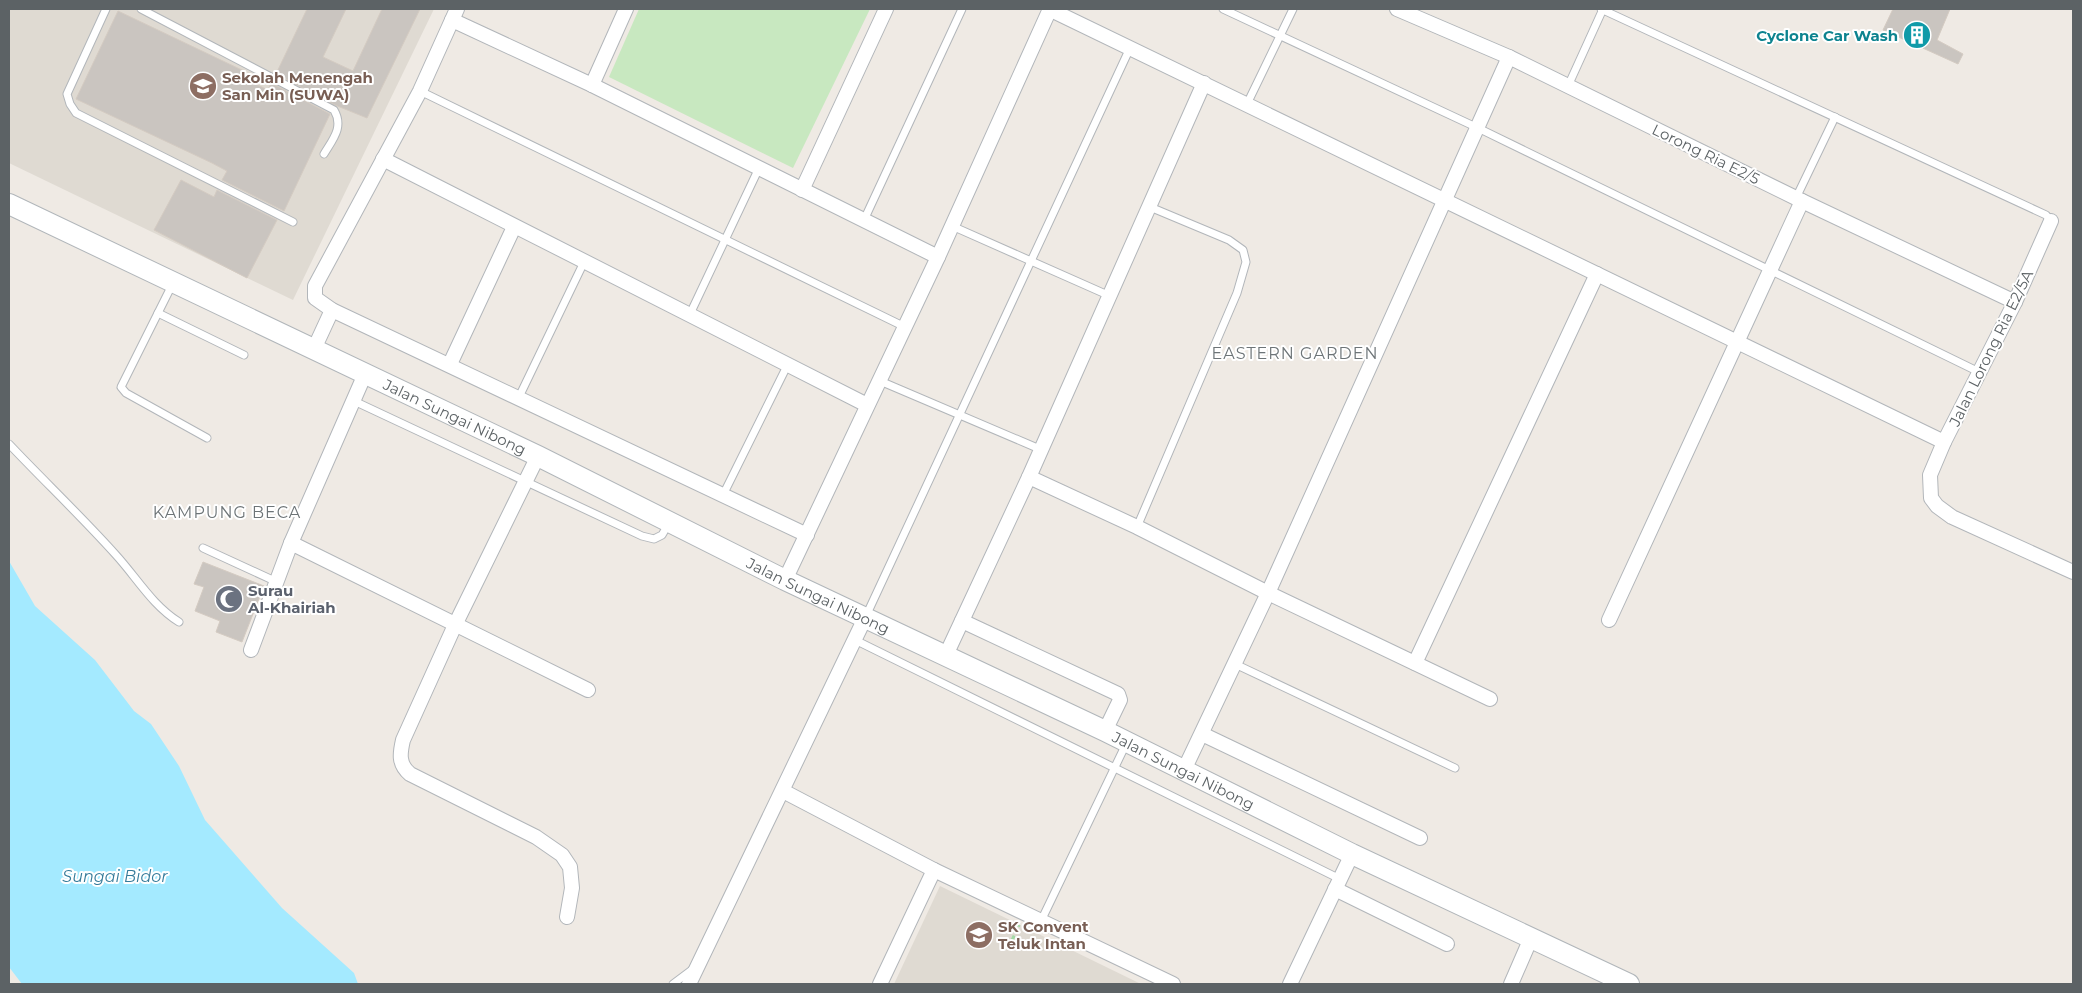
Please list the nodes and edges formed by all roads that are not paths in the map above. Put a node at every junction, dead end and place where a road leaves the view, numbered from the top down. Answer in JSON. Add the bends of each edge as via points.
{"nodes":[{"id":1,"x":106,"y":9,"type":"edge"},
{"id":2,"x":141,"y":9,"type":"edge"},
{"id":3,"x":626,"y":9,"type":"edge"},
{"id":4,"x":886,"y":9,"type":"edge"},
{"id":5,"x":962,"y":9,"type":"edge"},
{"id":6,"x":1050,"y":9,"type":"edge"},
{"id":7,"x":1223,"y":9,"type":"edge"},
{"id":8,"x":1293,"y":9,"type":"edge"},
{"id":9,"x":1397,"y":9,"type":"edge"},
{"id":10,"x":1602,"y":9,"type":"edge"},
{"id":11,"x":454,"y":14,"type":"edge"},
{"id":12,"x":1280,"y":36,"type":"junction"},
{"id":13,"x":1130,"y":47,"type":"junction"},
{"id":14,"x":1509,"y":57,"type":"junction"},
{"id":15,"x":1204,"y":83,"type":"junction"},
{"id":16,"x":592,"y":86,"type":"junction"},
{"id":17,"x":1568,"y":86,"type":"junction"},
{"id":18,"x":420,"y":91,"type":"junction"},
{"id":19,"x":1247,"y":104,"type":"junction"},
{"id":20,"x":1835,"y":116,"type":"junction"},
{"id":21,"x":1478,"y":128,"type":"junction"},
{"id":22,"x":324,"y":154,"type":"dead end"},
{"id":23,"x":383,"y":159,"type":"junction"},
{"id":24,"x":759,"y":168,"type":"junction"},
{"id":25,"x":802,"y":190,"type":"junction"},
{"id":26,"x":1446,"y":199,"type":"junction"},
{"id":27,"x":1799,"y":200,"type":"junction"},
{"id":28,"x":9,"y":204,"type":"edge"},
{"id":29,"x":1150,"y":207,"type":"junction"},
{"id":30,"x":864,"y":220,"type":"junction"},
{"id":31,"x":2051,"y":221,"type":"joint"},
{"id":32,"x":292,"y":222,"type":"dead end"},
{"id":33,"x":952,"y":226,"type":"junction"},
{"id":34,"x":514,"y":227,"type":"junction"},
{"id":35,"x":725,"y":241,"type":"junction"},
{"id":36,"x":938,"y":257,"type":"junction"},
{"id":37,"x":1030,"y":261,"type":"junction"},
{"id":38,"x":584,"y":262,"type":"junction"},
{"id":39,"x":1770,"y":269,"type":"junction"},
{"id":40,"x":1597,"y":274,"type":"junction"},
{"id":41,"x":173,"y":282,"type":"junction"},
{"id":42,"x":1110,"y":296,"type":"junction"},
{"id":43,"x":2015,"y":302,"type":"junction"},
{"id":44,"x":332,"y":310,"type":"junction"},
{"id":45,"x":158,"y":313,"type":"junction"},
{"id":46,"x":690,"y":314,"type":"junction"},
{"id":47,"x":906,"y":327,"type":"junction"},
{"id":48,"x":1737,"y":341,"type":"junction"},
{"id":49,"x":314,"y":349,"type":"junction"},
{"id":50,"x":244,"y":355,"type":"dead end"},
{"id":51,"x":450,"y":364,"type":"junction"},
{"id":52,"x":788,"y":364,"type":"junction"},
{"id":53,"x":1979,"y":372,"type":"junction"},
{"id":54,"x":366,"y":374,"type":"junction"},
{"id":55,"x":880,"y":381,"type":"junction"},
{"id":56,"x":519,"y":397,"type":"junction"},
{"id":57,"x":354,"y":401,"type":"junction"},
{"id":58,"x":867,"y":405,"type":"junction"},
{"id":59,"x":959,"y":415,"type":"junction"},
{"id":60,"x":207,"y":438,"type":"dead end"},
{"id":61,"x":1944,"y":442,"type":"junction"},
{"id":62,"x":9,"y":444,"type":"edge"},
{"id":63,"x":1042,"y":450,"type":"junction"},
{"id":64,"x":538,"y":456,"type":"junction"},
{"id":65,"x":1030,"y":477,"type":"junction"},
{"id":66,"x":527,"y":482,"type":"junction"},
{"id":67,"x":723,"y":495,"type":"junction"},
{"id":68,"x":670,"y":522,"type":"junction"},
{"id":69,"x":1137,"y":526,"type":"junction"},
{"id":70,"x":807,"y":535,"type":"junction"},
{"id":71,"x":291,"y":543,"type":"junction"},
{"id":72,"x":203,"y":548,"type":"dead end"},
{"id":73,"x":2073,"y":572,"type":"edge"},
{"id":74,"x":786,"y":580,"type":"junction"},
{"id":75,"x":277,"y":582,"type":"junction"},
{"id":76,"x":1268,"y":593,"type":"junction"},
{"id":77,"x":865,"y":618,"type":"junction"},
{"id":78,"x":962,"y":620,"type":"junction"},
{"id":79,"x":1609,"y":620,"type":"dead end"},
{"id":80,"x":179,"y":622,"type":"dead end"},
{"id":81,"x":455,"y":625,"type":"junction"},
{"id":82,"x":855,"y":640,"type":"junction"},
{"id":83,"x":251,"y":650,"type":"dead end"},
{"id":84,"x":946,"y":655,"type":"junction"},
{"id":85,"x":1415,"y":663,"type":"junction"},
{"id":86,"x":1235,"y":664,"type":"junction"},
{"id":87,"x":588,"y":690,"type":"dead end"},
{"id":88,"x":1490,"y":699,"type":"dead end"},
{"id":89,"x":1105,"y":731,"type":"junction"},
{"id":90,"x":1202,"y":734,"type":"junction"},
{"id":91,"x":1127,"y":742,"type":"junction"},
{"id":92,"x":1115,"y":767,"type":"junction"},
{"id":93,"x":1455,"y":768,"type":"dead end"},
{"id":94,"x":1184,"y":770,"type":"junction"},
{"id":95,"x":783,"y":791,"type":"junction"},
{"id":96,"x":1420,"y":838,"type":"dead end"},
{"id":97,"x":1352,"y":854,"type":"junction"},
{"id":98,"x":934,"y":870,"type":"junction"},
{"id":99,"x":1337,"y":884,"type":"junction"},
{"id":100,"x":567,"y":917,"type":"dead end"},
{"id":101,"x":1041,"y":921,"type":"junction"},
{"id":102,"x":1531,"y":938,"type":"junction"},
{"id":103,"x":1447,"y":944,"type":"dead end"},
{"id":104,"x":699,"y":964,"type":"junction"},
{"id":105,"x":673,"y":984,"type":"edge"},
{"id":106,"x":689,"y":984,"type":"edge"},
{"id":107,"x":880,"y":984,"type":"edge"},
{"id":108,"x":1172,"y":984,"type":"edge"},
{"id":109,"x":1290,"y":984,"type":"edge"},
{"id":110,"x":1511,"y":984,"type":"edge"},
{"id":111,"x":1629,"y":984,"type":"edge"}],
"edges":[{"from":1,"to":32,"type":"lane","via":[[67,94],[76,113]]},
{"from":2,"to":22,"type":"lane","via":[[334,110],[339,118],[338,129]]},
{"from":3,"to":16,"type":"street"},
{"from":4,"to":25,"type":"street"},
{"from":5,"to":30,"type":"lane"},
{"from":6,"to":13,"type":"street"},
{"from":6,"to":33,"type":"street"},
{"from":7,"to":12,"type":"lane"},
{"from":8,"to":12,"type":"lane"},
{"from":9,"to":14,"type":"street","name":"Lorong Ria E2/5"},
{"from":10,"to":17,"type":"lane"},
{"from":10,"to":20,"type":"lane"},
{"from":11,"to":16,"type":"street"},
{"from":11,"to":18,"type":"street"},
{"from":12,"to":19,"type":"lane"},
{"from":12,"to":21,"type":"lane"},
{"from":13,"to":15,"type":"street"},
{"from":13,"to":37,"type":"lane"},
{"from":14,"to":17,"type":"street","name":"Lorong Ria E2/5"},
{"from":14,"to":21,"type":"street"},
{"from":15,"to":19,"type":"street"},
{"from":15,"to":29,"type":"street"},
{"from":16,"to":24,"type":"street"},
{"from":17,"to":27,"type":"street","name":"Lorong Ria E2/5"},
{"from":18,"to":23,"type":"street"},
{"from":18,"to":35,"type":"lane"},
{"from":19,"to":26,"type":"street"},
{"from":20,"to":27,"type":"lane"},
{"from":20,"to":31,"type":"lane","via":[[2046,215]]},
{"from":21,"to":26,"type":"street"},
{"from":21,"to":39,"type":"lane"},
{"from":23,"to":34,"type":"street"},
{"from":23,"to":44,"type":"street","via":[[315,286],[315,298]]},
{"from":24,"to":25,"type":"street"},
{"from":24,"to":35,"type":"lane"},
{"from":25,"to":30,"type":"street"},
{"from":26,"to":40,"type":"street"},
{"from":26,"to":76,"type":"street"},
{"from":27,"to":39,"type":"street"},
{"from":27,"to":43,"type":"street","name":"Lorong Ria E2/5"},
{"from":28,"to":41,"type":"street","name":"Jalan Sungai Nibong"},
{"from":29,"to":42,"type":"street"},
{"from":29,"to":69,"type":"lane","via":[[1229,240],[1243,250],[1246,262],[1237,293]]},
{"from":30,"to":36,"type":"street"},
{"from":31,"to":43,"type":"street","name":"Jalan Lorong Ria E2/5A"},
{"from":33,"to":36,"type":"street"},
{"from":33,"to":37,"type":"lane"},
{"from":34,"to":38,"type":"street"},
{"from":34,"to":51,"type":"street"},
{"from":35,"to":46,"type":"lane"},
{"from":35,"to":47,"type":"lane"},
{"from":36,"to":47,"type":"street"},
{"from":37,"to":42,"type":"lane"},
{"from":37,"to":59,"type":"lane"},
{"from":38,"to":46,"type":"street"},
{"from":38,"to":56,"type":"lane"},
{"from":39,"to":48,"type":"street"},
{"from":39,"to":53,"type":"lane"},
{"from":40,"to":48,"type":"street"},
{"from":40,"to":85,"type":"street"},
{"from":41,"to":45,"type":"lane"},
{"from":41,"to":49,"type":"street","name":"Jalan Sungai Nibong"},
{"from":42,"to":63,"type":"street"},
{"from":43,"to":53,"type":"street","name":"Jalan Lorong Ria E2/5A"},
{"from":44,"to":49,"type":"street"},
{"from":44,"to":51,"type":"street"},
{"from":45,"to":50,"type":"lane"},
{"from":45,"to":60,"type":"lane","via":[[122,388]]},
{"from":46,"to":52,"type":"street"},
{"from":47,"to":55,"type":"street"},
{"from":48,"to":61,"type":"street"},
{"from":48,"to":79,"type":"street"},
{"from":49,"to":54,"type":"street","name":"Jalan Sungai Nibong"},
{"from":51,"to":56,"type":"street"},
{"from":52,"to":58,"type":"street"},
{"from":52,"to":67,"type":"lane"},
{"from":53,"to":61,"type":"street","name":"Jalan Lorong Ria E2/5A"},
{"from":54,"to":57,"type":"street"},
{"from":54,"to":64,"type":"street","name":"Jalan Sungai Nibong"},
{"from":55,"to":58,"type":"street"},
{"from":55,"to":59,"type":"lane"},
{"from":56,"to":67,"type":"street"},
{"from":57,"to":66,"type":"lane"},
{"from":57,"to":71,"type":"street"},
{"from":58,"to":70,"type":"street"},
{"from":59,"to":63,"type":"lane"},
{"from":59,"to":77,"type":"lane"},
{"from":61,"to":73,"type":"street","name":"Jalan Lorong Ria E2/5A","via":[[1930,475],[1930,498],[1937,506],[1952,517]]},
{"from":62,"to":80,"type":"lane","via":[[117,555],[167,615]]},
{"from":63,"to":65,"type":"street"},
{"from":64,"to":66,"type":"street"},
{"from":64,"to":68,"type":"street","name":"Jalan Sungai Nibong"},
{"from":65,"to":69,"type":"street"},
{"from":65,"to":78,"type":"street"},
{"from":66,"to":68,"type":"lane","via":[[654,540],[662,535]]},
{"from":66,"to":81,"type":"street"},
{"from":67,"to":70,"type":"street"},
{"from":68,"to":74,"type":"street","name":"Jalan Sungai Nibong"},
{"from":69,"to":76,"type":"street"},
{"from":70,"to":74,"type":"street"},
{"from":71,"to":75,"type":"street"},
{"from":71,"to":81,"type":"street"},
{"from":72,"to":75,"type":"lane"},
{"from":74,"to":77,"type":"street","name":"Jalan Sungai Nibong"},
{"from":75,"to":83,"type":"street"},
{"from":76,"to":85,"type":"street"},
{"from":76,"to":86,"type":"street"},
{"from":77,"to":82,"type":"street"},
{"from":77,"to":84,"type":"street","name":"Jalan Sungai Nibong"},
{"from":78,"to":84,"type":"street"},
{"from":78,"to":89,"type":"street","via":[[1118,694],[1120,700]]},
{"from":81,"to":87,"type":"street"},
{"from":81,"to":100,"type":"street","via":[[403,740],[399,756],[404,769],[536,838],[562,855],[570,868],[572,888]]},
{"from":82,"to":92,"type":"lane"},
{"from":82,"to":95,"type":"street"},
{"from":84,"to":89,"type":"street","name":"Jalan Sungai Nibong"},
{"from":85,"to":88,"type":"street"},
{"from":86,"to":90,"type":"street"},
{"from":86,"to":93,"type":"lane"},
{"from":89,"to":91,"type":"street","name":"Jalan Sungai Nibong"},
{"from":90,"to":94,"type":"street"},
{"from":90,"to":96,"type":"street"},
{"from":91,"to":92,"type":"lane"},
{"from":91,"to":94,"type":"street","name":"Jalan Sungai Nibong"},
{"from":92,"to":99,"type":"lane"},
{"from":92,"to":101,"type":"lane"},
{"from":94,"to":97,"type":"street","name":"Jalan Sungai Nibong"},
{"from":95,"to":98,"type":"street"},
{"from":95,"to":104,"type":"street"},
{"from":97,"to":99,"type":"street"},
{"from":97,"to":102,"type":"street","name":"Jalan Sungai Nibong"},
{"from":98,"to":101,"type":"street"},
{"from":98,"to":107,"type":"street"},
{"from":99,"to":103,"type":"street"},
{"from":99,"to":109,"type":"street"},
{"from":101,"to":108,"type":"street"},
{"from":102,"to":110,"type":"street"},
{"from":102,"to":111,"type":"street","name":"Jalan Sungai Nibong"},
{"from":104,"to":105,"type":"lane"},
{"from":104,"to":106,"type":"street"}]}
